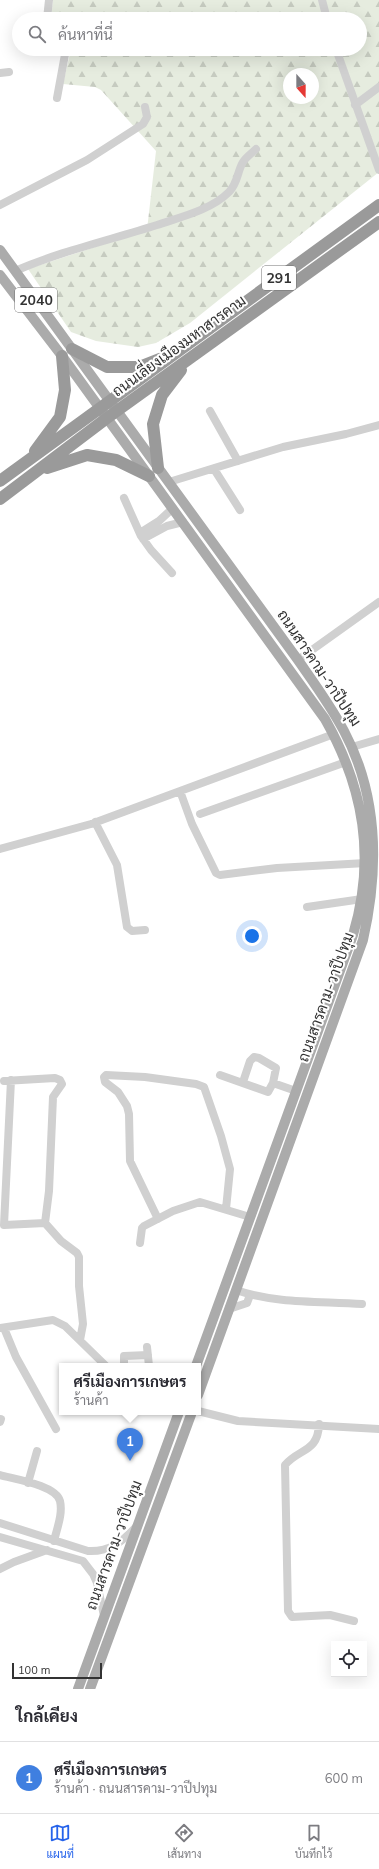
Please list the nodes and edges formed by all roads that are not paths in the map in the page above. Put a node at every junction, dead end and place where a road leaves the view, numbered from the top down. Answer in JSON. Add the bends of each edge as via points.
{"nodes":[{"id":1,"x":49,"y":0,"type":"edge"},
{"id":2,"x":322,"y":0,"type":"edge"},
{"id":3,"x":48,"y":12,"type":"edge"},
{"id":4,"x":325,"y":12,"type":"edge"},
{"id":5,"x":65,"y":56,"type":"edge"},
{"id":6,"x":338,"y":56,"type":"edge"},
{"id":7,"x":9,"y":72,"type":"dead end"},
{"id":8,"x":0,"y":73,"type":"edge"},
{"id":9,"x":379,"y":87,"type":"edge"},
{"id":10,"x":58,"y":98,"type":"dead end"},
{"id":11,"x":355,"y":104,"type":"junction"},
{"id":12,"x":145,"y":107,"type":"dead end"},
{"id":13,"x":256,"y":149,"type":"dead end"},
{"id":14,"x":379,"y":170,"type":"edge"},
{"id":15,"x":0,"y":205,"type":"edge"},
{"id":16,"x":379,"y":205,"type":"edge"},
{"id":17,"x":379,"y":222,"type":"edge"},
{"id":18,"x":0,"y":250,"type":"edge"},
{"id":19,"x":15,"y":271,"type":"junction"},
{"id":20,"x":0,"y":275,"type":"edge"},
{"id":21,"x":180,"y":351,"type":"junction"},
{"id":22,"x":67,"y":353,"type":"junction"},
{"id":23,"x":190,"y":359,"type":"junction"},
{"id":24,"x":108,"y":409,"type":"junction"},
{"id":25,"x":210,"y":411,"type":"dead end"},
{"id":26,"x":379,"y":424,"type":"edge"},
{"id":27,"x":29,"y":460,"type":"junction"},
{"id":28,"x":238,"y":462,"type":"junction"},
{"id":29,"x":214,"y":469,"type":"junction"},
{"id":30,"x":40,"y":470,"type":"junction"},
{"id":31,"x":154,"y":472,"type":"junction"},
{"id":32,"x":0,"y":481,"type":"edge"},
{"id":33,"x":168,"y":482,"type":"junction"},
{"id":34,"x":124,"y":498,"type":"dead end"},
{"id":35,"x":0,"y":499,"type":"edge"},
{"id":36,"x":173,"y":508,"type":"junction"},
{"id":37,"x":240,"y":510,"type":"dead end"},
{"id":38,"x":183,"y":522,"type":"junction"},
{"id":39,"x":142,"y":536,"type":"junction"},
{"id":40,"x":172,"y":573,"type":"dead end"},
{"id":41,"x":379,"y":602,"type":"edge"},
{"id":42,"x":265,"y":615,"type":"junction"},
{"id":43,"x":256,"y":622,"type":"junction"},
{"id":44,"x":298,"y":660,"type":"junction"},
{"id":45,"x":334,"y":734,"type":"junction"},
{"id":46,"x":379,"y":739,"type":"edge"},
{"id":47,"x":352,"y":746,"type":"junction"},
{"id":48,"x":346,"y":762,"type":"junction"},
{"id":49,"x":180,"y":791,"type":"junction"},
{"id":50,"x":200,"y":814,"type":"dead end"},
{"id":51,"x":95,"y":822,"type":"junction"},
{"id":52,"x":0,"y":849,"type":"edge"},
{"id":53,"x":366,"y":863,"type":"junction"},
{"id":54,"x":377,"y":884,"type":"edge"},
{"id":55,"x":362,"y":899,"type":"junction"},
{"id":56,"x":307,"y":907,"type":"dead end"},
{"id":57,"x":145,"y":930,"type":"dead end"},
{"id":58,"x":220,"y":1075,"type":"dead end"},
{"id":59,"x":243,"y":1082,"type":"junction"},
{"id":60,"x":273,"y":1083,"type":"junction"},
{"id":61,"x":296,"y":1091,"type":"junction"},
{"id":62,"x":279,"y":1138,"type":"junction"},
{"id":63,"x":290,"y":1142,"type":"junction"},
{"id":64,"x":226,"y":1209,"type":"junction"},
{"id":65,"x":250,"y":1217,"type":"junction"},
{"id":66,"x":158,"y":1219,"type":"junction"},
{"id":67,"x":45,"y":1223,"type":"junction"},
{"id":68,"x":140,"y":1243,"type":"dead end"},
{"id":69,"x":236,"y":1290,"type":"junction"},
{"id":70,"x":250,"y":1295,"type":"junction"},
{"id":71,"x":362,"y":1304,"type":"dead end"},
{"id":72,"x":229,"y":1309,"type":"junction"},
{"id":73,"x":2,"y":1328,"type":"edge"},
{"id":74,"x":80,"y":1340,"type":"junction"},
{"id":75,"x":103,"y":1363,"type":"edge"},
{"id":76,"x":124,"y":1363,"type":"edge"},
{"id":77,"x":149,"y":1363,"type":"edge"},
{"id":78,"x":197,"y":1363,"type":"edge"},
{"id":79,"x":201,"y":1386,"type":"edge"},
{"id":80,"x":201,"y":1414,"type":"edge"},
{"id":81,"x":179,"y":1415,"type":"edge"},
{"id":82,"x":192,"y":1415,"type":"edge"},
{"id":83,"x":319,"y":1424,"type":"junction"},
{"id":84,"x":56,"y":1429,"type":"dead end"},
{"id":85,"x":379,"y":1429,"type":"edge"},
{"id":86,"x":38,"y":1451,"type":"dead end"},
{"id":87,"x":0,"y":1475,"type":"edge"},
{"id":88,"x":28,"y":1483,"type":"junction"},
{"id":89,"x":0,"y":1523,"type":"edge"},
{"id":90,"x":137,"y":1526,"type":"junction"},
{"id":91,"x":0,"y":1537,"type":"edge"},
{"id":92,"x":54,"y":1540,"type":"junction"},
{"id":93,"x":47,"y":1550,"type":"junction"},
{"id":94,"x":0,"y":1569,"type":"edge"},
{"id":95,"x":104,"y":1616,"type":"junction"},
{"id":96,"x":354,"y":1621,"type":"dead end"},
{"id":97,"x":78,"y":1689,"type":"edge"},
{"id":98,"x":90,"y":1689,"type":"edge"}],
"edges":[{"from":1,"to":3,"type":"street"},
{"from":2,"to":4,"type":"street"},
{"from":5,"to":10,"type":"street"},
{"from":6,"to":11,"type":"street"},
{"from":7,"to":8,"type":"street"},
{"from":9,"to":11,"type":"street"},
{"from":11,"to":14,"type":"street"},
{"from":12,"to":15,"type":"street","via":[[147,117],[143,124],[87,160]]},
{"from":13,"to":19,"type":"street","via":[[243,162],[235,185],[210,205],[142,230],[46,257]]},
{"from":16,"to":21,"type":"highway","name":"ถนนเลี่ยงเมืองมหาสารคาม","number":"291"},
{"from":17,"to":23,"type":"highway","name":"ถนนเลี่ยงเมืองมหาสารคาม","number":"291"},
{"from":18,"to":19,"type":"main road","name":"ถนนสารคาม-วาปีปทุม","number":"2040"},
{"from":19,"to":22,"type":"main road","name":"ถนนสารคาม-วาปีปทุม","number":"2040"},
{"from":20,"to":22,"type":"main road","name":"ถนนสารคาม-วาปีปทุม","number":"2040"},
{"from":21,"to":22,"type":"highway","via":[[139,367],[107,366]]},
{"from":21,"to":24,"type":"highway","name":"ถนนเลี่ยงเมืองมหาสารคาม","number":"291"},
{"from":22,"to":24,"type":"main road","name":"ถนนสารคาม-วาปีปทุม","number":"2040"},
{"from":22,"to":27,"type":"highway","via":[[65,390],[60,417]]},
{"from":23,"to":24,"type":"highway","name":"ถนนเลี่ยงเมืองมหาสารคาม","number":"291"},
{"from":23,"to":31,"type":"highway","via":[[162,395],[152,424]]},
{"from":24,"to":27,"type":"highway","name":"ถนนเลี่ยงเมืองมหาสารคาม","number":"291"},
{"from":24,"to":30,"type":"highway","name":"ถนนเลี่ยงเมืองมหาสารคาม","number":"291"},
{"from":24,"to":31,"type":"main road","name":"ถนนสารคาม-วาปีปทุม","number":"2040"},
{"from":25,"to":28,"type":"street"},
{"from":26,"to":28,"type":"street","via":[[346,434],[283,447]]},
{"from":27,"to":32,"type":"highway","name":"ถนนเลี่ยงเมืองมหาสารคาม","number":"291"},
{"from":28,"to":29,"type":"street"},
{"from":29,"to":33,"type":"street"},
{"from":29,"to":37,"type":"street"},
{"from":30,"to":31,"type":"highway","via":[[87,455],[116,460]]},
{"from":30,"to":35,"type":"highway","name":"ถนนเลี่ยงเมืองมหาสารคาม","number":"291"},
{"from":31,"to":33,"type":"main road","name":"ถนนสารคาม-วาปีปทุม","number":"2040"},
{"from":31,"to":36,"type":"main road","name":"ถนนสารคาม-วาปีปทุม","number":"2040"},
{"from":33,"to":42,"type":"main road","name":"ถนนสารคาม-วาปีปทุม","number":"2040"},
{"from":34,"to":39,"type":"street"},
{"from":36,"to":38,"type":"main road","name":"ถนนสารคาม-วาปีปทุม","number":"2040"},
{"from":36,"to":39,"type":"street"},
{"from":38,"to":39,"type":"street"},
{"from":38,"to":43,"type":"main road","name":"ถนนสารคาม-วาปีปทุม","number":"2040"},
{"from":39,"to":40,"type":"street"},
{"from":41,"to":44,"type":"street"},
{"from":42,"to":43,"type":"main road"},
{"from":42,"to":44,"type":"main road","name":"ถนนสารคาม-วาปีปทุม","number":"2040"},
{"from":43,"to":45,"type":"main road","name":"ถนนสารคาม-วาปีปทุม","number":"2040"},
{"from":44,"to":47,"type":"main road","name":"ถนนสารคาม-วาปีปทุม","number":"2040","via":[[334,713]]},
{"from":45,"to":48,"type":"main road","name":"ถนนสารคาม-วาปีปทุม","number":"2040"},
{"from":45,"to":49,"type":"street"},
{"from":46,"to":47,"type":"street"},
{"from":47,"to":54,"type":"main road","name":"ถนนสารคาม-วาปีปทุม","number":"2040","via":[[363,772],[374,823]]},
{"from":48,"to":50,"type":"street"},
{"from":48,"to":53,"type":"main road","name":"ถนนสารคาม-วาปีปทุม","number":"2040","via":[[358,796]]},
{"from":49,"to":51,"type":"street"},
{"from":49,"to":53,"type":"street","via":[[192,824],[216,873],[220,875],[277,868]]},
{"from":51,"to":52,"type":"street"},
{"from":51,"to":57,"type":"street","via":[[117,865],[127,927],[132,932]]},
{"from":53,"to":55,"type":"main road","name":"ถนนสารคาม-วาปีปทุม","number":"2040"},
{"from":54,"to":63,"type":"main road","name":"ถนนสารคาม-วาปีปทุม","number":"2040","via":[[363,940]]},
{"from":55,"to":56,"type":"street"},
{"from":55,"to":61,"type":"main road","name":"ถนนสารคาม-วาปีปทุม","number":"2040","via":[[353,935]]},
{"from":58,"to":59,"type":"street"},
{"from":59,"to":60,"type":"street","via":[[268,1092]]},
{"from":59,"to":60,"type":"street","via":[[250,1061],[255,1057],[275,1066]]},
{"from":60,"to":61,"type":"street"},
{"from":61,"to":62,"type":"main road","name":"ถนนสารคาม-วาปีปทุม","number":"2040"},
{"from":62,"to":63,"type":"main road"},
{"from":62,"to":65,"type":"main road","name":"ถนนสารคาม-วาปีปทุม","number":"2040"},
{"from":63,"to":69,"type":"main road","name":"ถนนสารคาม-วาปีปทุม","number":"2040"},
{"from":64,"to":65,"type":"street"},
{"from":64,"to":66,"type":"street","via":[[200,1202]]},
{"from":64,"to":66,"type":"street","via":[[230,1169],[204,1087],[152,1078],[106,1075],[104,1082],[118,1092],[127,1106],[130,1161]]},
{"from":65,"to":78,"type":"main road","name":"ถนนสารคาม-วาปีปทุม","number":"2040"},
{"from":66,"to":68,"type":"street","via":[[142,1228]]},
{"from":67,"to":67,"type":"street","via":[[53,1097],[62,1084],[55,1078],[7,1081],[4,1225]]},
{"from":67,"to":74,"type":"street","via":[[60,1241],[79,1257],[83,1324]]},
{"from":69,"to":70,"type":"street"},
{"from":69,"to":72,"type":"main road","name":"ถนนสารคาม-วาปีปทุม","number":"2040"},
{"from":70,"to":71,"type":"street"},
{"from":70,"to":72,"type":"street","via":[[247,1303]]},
{"from":72,"to":79,"type":"main road","name":"ถนนสารคาม-วาปีปทุม","number":"2040"},
{"from":73,"to":74,"type":"street","via":[[53,1320]]},
{"from":73,"to":84,"type":"street"},
{"from":74,"to":75,"type":"street"},
{"from":76,"to":77,"type":"street","via":[[124,1356],[148,1351]]},
{"from":80,"to":83,"type":"street","via":[[238,1421]]},
{"from":81,"to":90,"type":"main road","name":"ถนนสารคาม-วาปีปทุม"},
{"from":82,"to":98,"type":"main road","name":"ถนนสารคาม-วาปีปทุม"},
{"from":83,"to":85,"type":"street"},
{"from":83,"to":96,"type":"street","via":[[317,1438],[285,1465],[288,1611],[292,1617],[330,1615]]},
{"from":86,"to":88,"type":"street"},
{"from":87,"to":88,"type":"street"},
{"from":88,"to":92,"type":"street","via":[[50,1489],[60,1500],[61,1514]]},
{"from":89,"to":92,"type":"street"},
{"from":90,"to":92,"type":"street","via":[[126,1539],[99,1552]]},
{"from":90,"to":95,"type":"main road","name":"ถนนสารคาม-วาปีปทุม"},
{"from":91,"to":93,"type":"street"},
{"from":93,"to":94,"type":"street"},
{"from":93,"to":95,"type":"street","via":[[82,1561],[87,1566],[100,1591]]},
{"from":95,"to":97,"type":"main road","name":"ถนนสารคาม-วาปีปทุม"}]}
